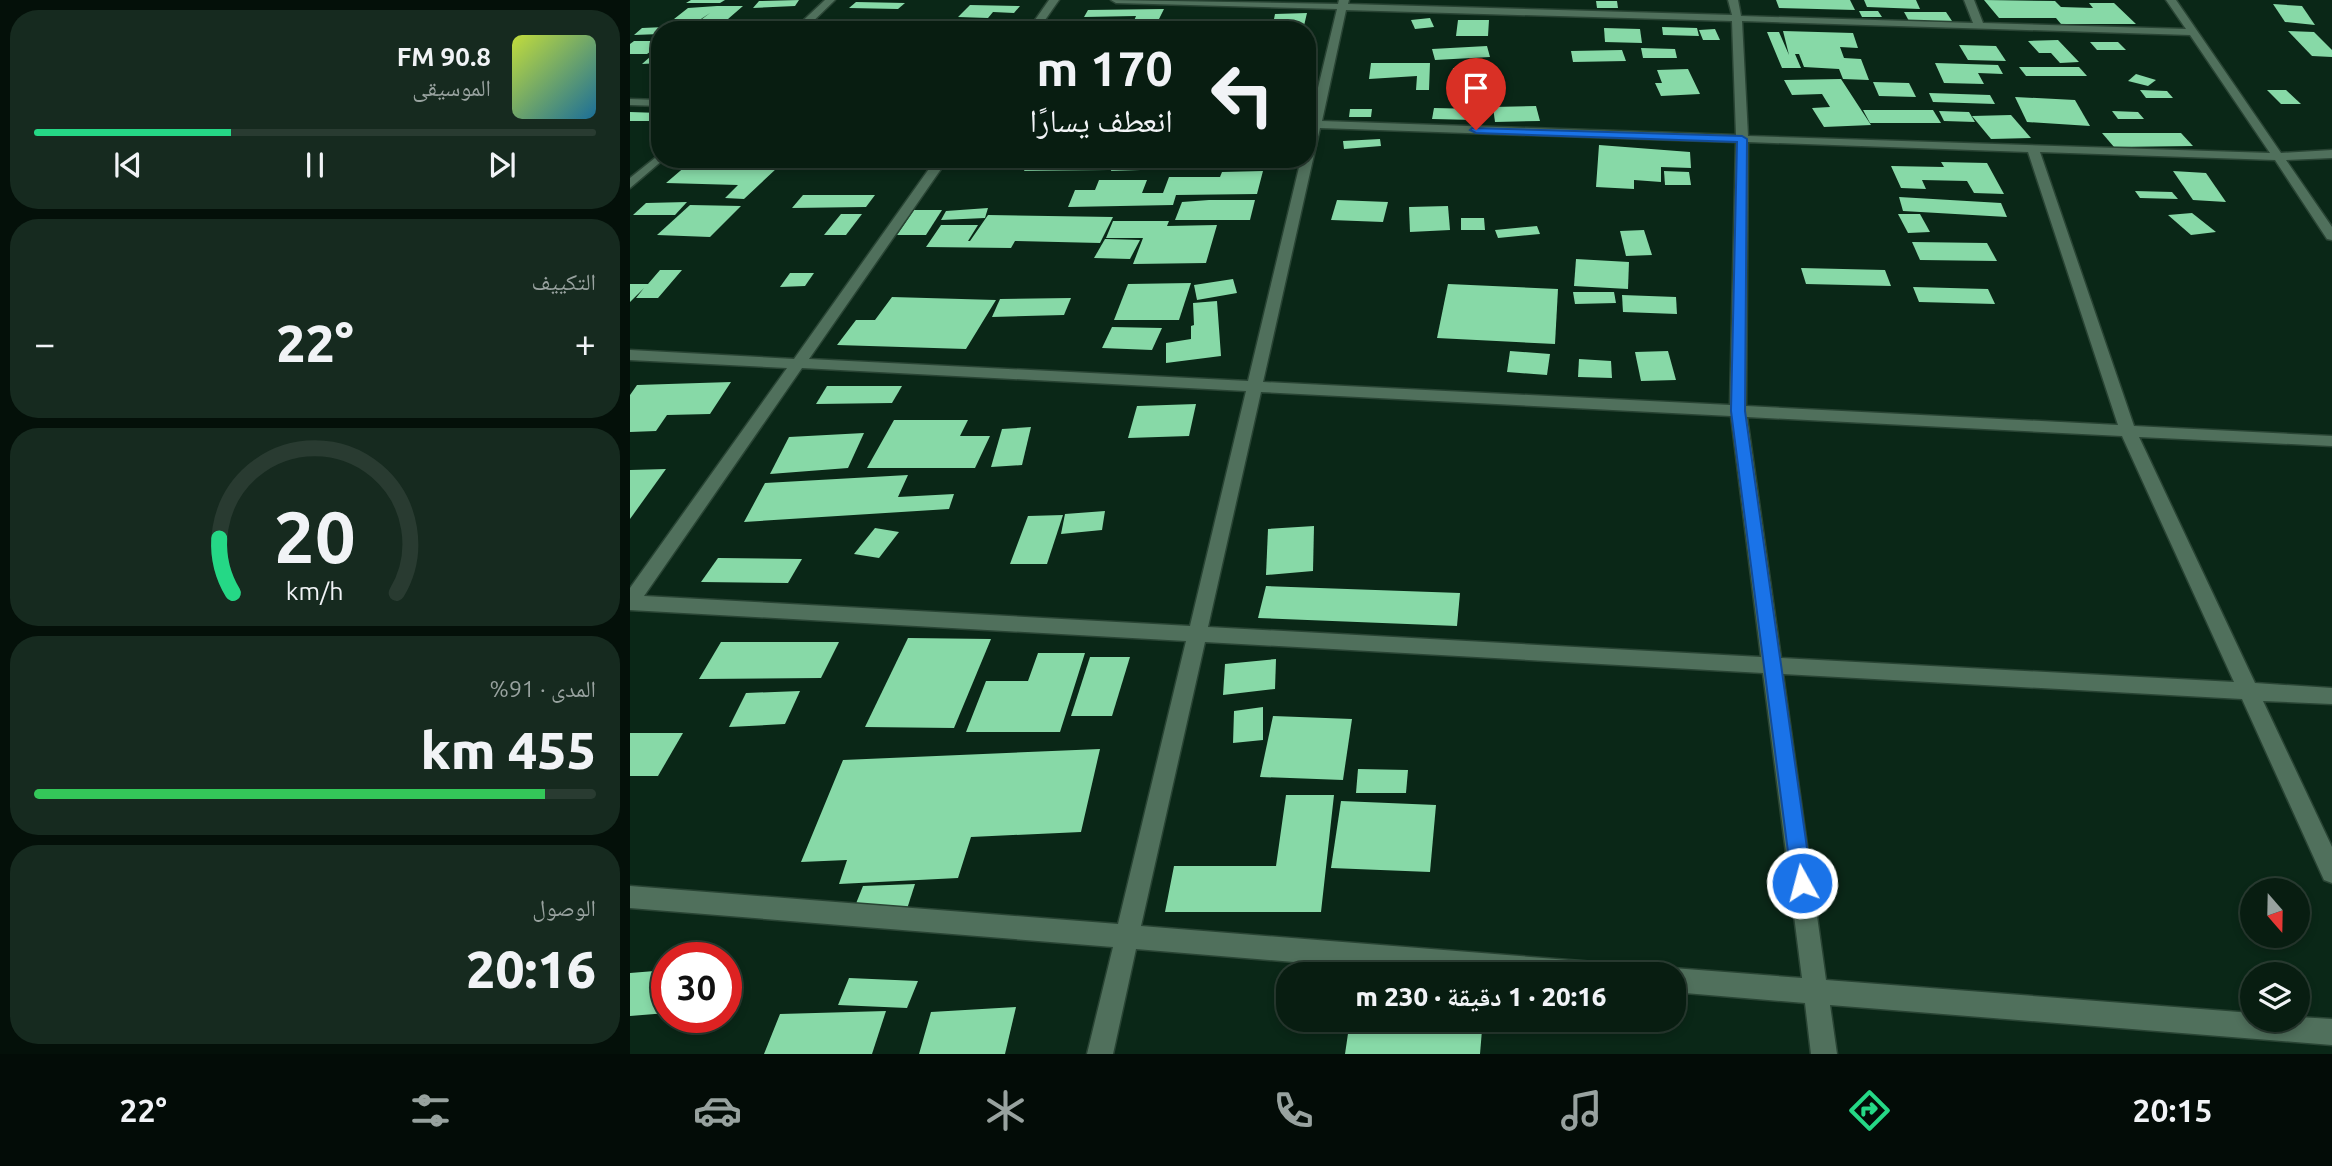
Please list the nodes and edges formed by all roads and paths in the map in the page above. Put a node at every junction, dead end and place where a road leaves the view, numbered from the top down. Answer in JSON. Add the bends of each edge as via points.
{"nodes":[{"id":1,"x":830,"y":0,"type":"edge"},
{"id":2,"x":1054,"y":0,"type":"edge"},
{"id":3,"x":1116,"y":0,"type":"edge"},
{"id":4,"x":1733,"y":0,"type":"edge"},
{"id":5,"x":1969,"y":0,"type":"edge"},
{"id":6,"x":2171,"y":0,"type":"edge"},
{"id":7,"x":1344,"y":3,"type":"edge"},
{"id":8,"x":1737,"y":19,"type":"junction"},
{"id":9,"x":808,"y":21,"type":"edge"},
{"id":10,"x":1039,"y":21,"type":"edge"},
{"id":11,"x":1979,"y":26,"type":"junction"},
{"id":12,"x":2193,"y":32,"type":"junction"},
{"id":13,"x":630,"y":102,"type":"edge"},
{"id":14,"x":651,"y":103,"type":"edge"},
{"id":15,"x":1316,"y":110,"type":"edge"},
{"id":16,"x":1316,"y":125,"type":"edge"},
{"id":17,"x":1742,"y":139,"type":"junction"},
{"id":18,"x":2033,"y":149,"type":"junction"},
{"id":19,"x":2332,"y":154,"type":"edge"},
{"id":20,"x":2278,"y":157,"type":"junction"},
{"id":21,"x":651,"y":165,"type":"edge"},
{"id":22,"x":936,"y":168,"type":"edge"},
{"id":23,"x":1303,"y":168,"type":"edge"},
{"id":24,"x":630,"y":184,"type":"edge"},
{"id":25,"x":2332,"y":236,"type":"edge"},
{"id":26,"x":630,"y":355,"type":"edge"},
{"id":27,"x":799,"y":363,"type":"junction"},
{"id":28,"x":1256,"y":386,"type":"junction"},
{"id":29,"x":1738,"y":411,"type":"junction"},
{"id":30,"x":2128,"y":431,"type":"junction"},
{"id":31,"x":2332,"y":441,"type":"edge"},
{"id":32,"x":630,"y":603,"type":"edge"},
{"id":33,"x":1198,"y":634,"type":"junction"},
{"id":34,"x":1774,"y":666,"type":"junction"},
{"id":35,"x":2247,"y":692,"type":"junction"},
{"id":36,"x":2332,"y":696,"type":"edge"},
{"id":37,"x":2332,"y":872,"type":"edge"},
{"id":38,"x":630,"y":897,"type":"edge"},
{"id":39,"x":1127,"y":937,"type":"junction"},
{"id":40,"x":1443,"y":962,"type":"edge"},
{"id":41,"x":1686,"y":981,"type":"edge"},
{"id":42,"x":1816,"y":991,"type":"junction"},
{"id":43,"x":2332,"y":1032,"type":"edge"},
{"id":44,"x":1100,"y":1054,"type":"edge"},
{"id":45,"x":1824,"y":1054,"type":"edge"}],
"edges":[{"from":1,"to":9,"type":"street"},
{"from":2,"to":10,"type":"street"},
{"from":3,"to":7,"type":"street"},
{"from":4,"to":8,"type":"street"},
{"from":5,"to":11,"type":"street"},
{"from":6,"to":12,"type":"street"},
{"from":7,"to":8,"type":"street"},
{"from":7,"to":15,"type":"street"},
{"from":8,"to":11,"type":"street"},
{"from":8,"to":17,"type":"street"},
{"from":11,"to":12,"type":"street"},
{"from":12,"to":20,"type":"street"},
{"from":13,"to":14,"type":"street"},
{"from":16,"to":17,"type":"street"},
{"from":17,"to":18,"type":"street"},
{"from":17,"to":29,"type":"street"},
{"from":18,"to":20,"type":"street"},
{"from":18,"to":30,"type":"street"},
{"from":19,"to":20,"type":"street"},
{"from":20,"to":25,"type":"street"},
{"from":21,"to":24,"type":"street"},
{"from":22,"to":27,"type":"street"},
{"from":23,"to":28,"type":"street"},
{"from":26,"to":27,"type":"street"},
{"from":27,"to":28,"type":"street"},
{"from":27,"to":32,"type":"street"},
{"from":28,"to":29,"type":"street"},
{"from":28,"to":33,"type":"street"},
{"from":29,"to":30,"type":"street"},
{"from":29,"to":34,"type":"street"},
{"from":30,"to":31,"type":"street"},
{"from":30,"to":35,"type":"street"},
{"from":32,"to":33,"type":"street"},
{"from":33,"to":34,"type":"street"},
{"from":33,"to":39,"type":"street"},
{"from":34,"to":35,"type":"street"},
{"from":34,"to":42,"type":"street"},
{"from":35,"to":36,"type":"street"},
{"from":35,"to":37,"type":"street"},
{"from":38,"to":39,"type":"street"},
{"from":39,"to":40,"type":"street"},
{"from":39,"to":44,"type":"street"},
{"from":41,"to":42,"type":"street"},
{"from":42,"to":43,"type":"street"},
{"from":42,"to":45,"type":"street"}]}
